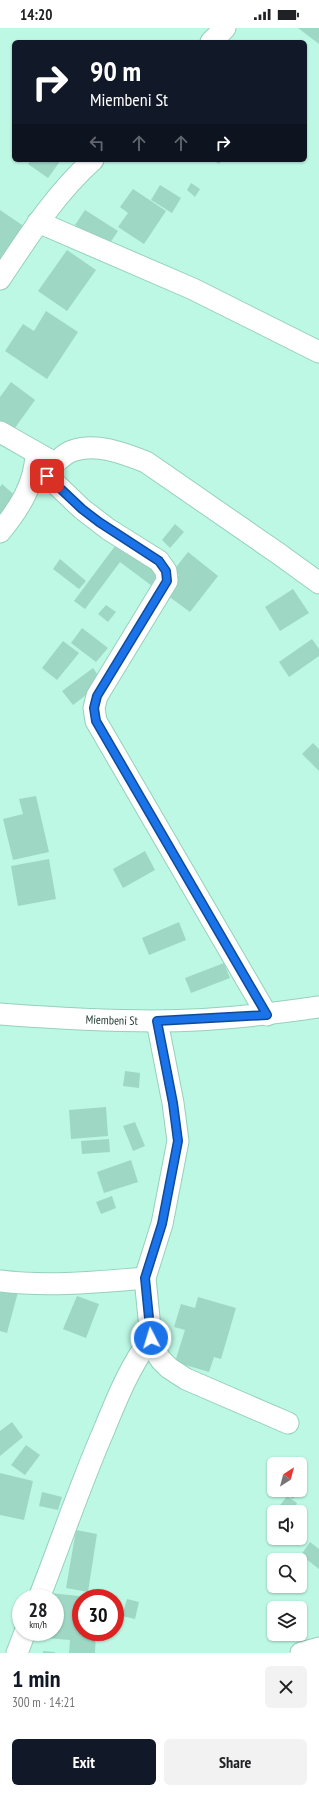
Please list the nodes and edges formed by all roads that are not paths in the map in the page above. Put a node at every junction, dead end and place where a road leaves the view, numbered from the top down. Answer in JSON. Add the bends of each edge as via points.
{"nodes":[{"id":1,"x":225,"y":28,"type":"edge"},
{"id":2,"x":213,"y":40,"type":"edge"},
{"id":3,"x":91,"y":162,"type":"edge"},
{"id":4,"x":38,"y":222,"type":"junction"},
{"id":5,"x":0,"y":279,"type":"edge"},
{"id":6,"x":319,"y":352,"type":"edge"},
{"id":7,"x":0,"y":432,"type":"edge"},
{"id":8,"x":36,"y":459,"type":"junction"},
{"id":9,"x":0,"y":532,"type":"edge"},
{"id":10,"x":319,"y":583,"type":"edge"},
{"id":11,"x":319,"y":1007,"type":"edge"},
{"id":12,"x":0,"y":1014,"type":"edge"},
{"id":13,"x":267,"y":1015,"type":"junction"},
{"id":14,"x":157,"y":1021,"type":"junction"},
{"id":15,"x":145,"y":1278,"type":"junction"},
{"id":16,"x":0,"y":1281,"type":"edge"},
{"id":17,"x":151,"y":1338,"type":"junction"},
{"id":18,"x":288,"y":1423,"type":"dead end"},
{"id":19,"x":42,"y":1589,"type":"edge"},
{"id":20,"x":22,"y":1641,"type":"edge"},
{"id":21,"x":319,"y":1648,"type":"edge"},
{"id":22,"x":17,"y":1653,"type":"edge"},
{"id":23,"x":301,"y":1653,"type":"edge"}],
"edges":[{"from":1,"to":2,"type":"street"},
{"from":3,"to":4,"type":"street","via":[[74,177]]},
{"from":4,"to":5,"type":"street"},
{"from":4,"to":6,"type":"street","via":[[193,289]]},
{"from":7,"to":8,"type":"street"},
{"from":8,"to":9,"type":"street","via":[[24,499]]},
{"from":8,"to":10,"type":"street","via":[[56,462],[70,452],[83,448],[106,449],[146,462]]},
{"from":8,"to":13,"type":"street","via":[[82,509],[108,529],[153,557],[166,571],[167,581],[97,696],[94,708],[96,721]]},
{"from":11,"to":13,"type":"street","name":"Miembeni St"},
{"from":12,"to":14,"type":"street","name":"Miembeni St"},
{"from":13,"to":14,"type":"street","name":"Miembeni St"},
{"from":14,"to":15,"type":"street","via":[[178,1141],[162,1224]]},
{"from":15,"to":16,"type":"street","via":[[79,1283],[29,1284]]},
{"from":15,"to":17,"type":"street"},
{"from":17,"to":18,"type":"street","via":[[161,1360],[180,1375]]},
{"from":17,"to":19,"type":"street","via":[[140,1353],[116,1400]]},
{"from":20,"to":22,"type":"street"},
{"from":21,"to":23,"type":"street"}]}
